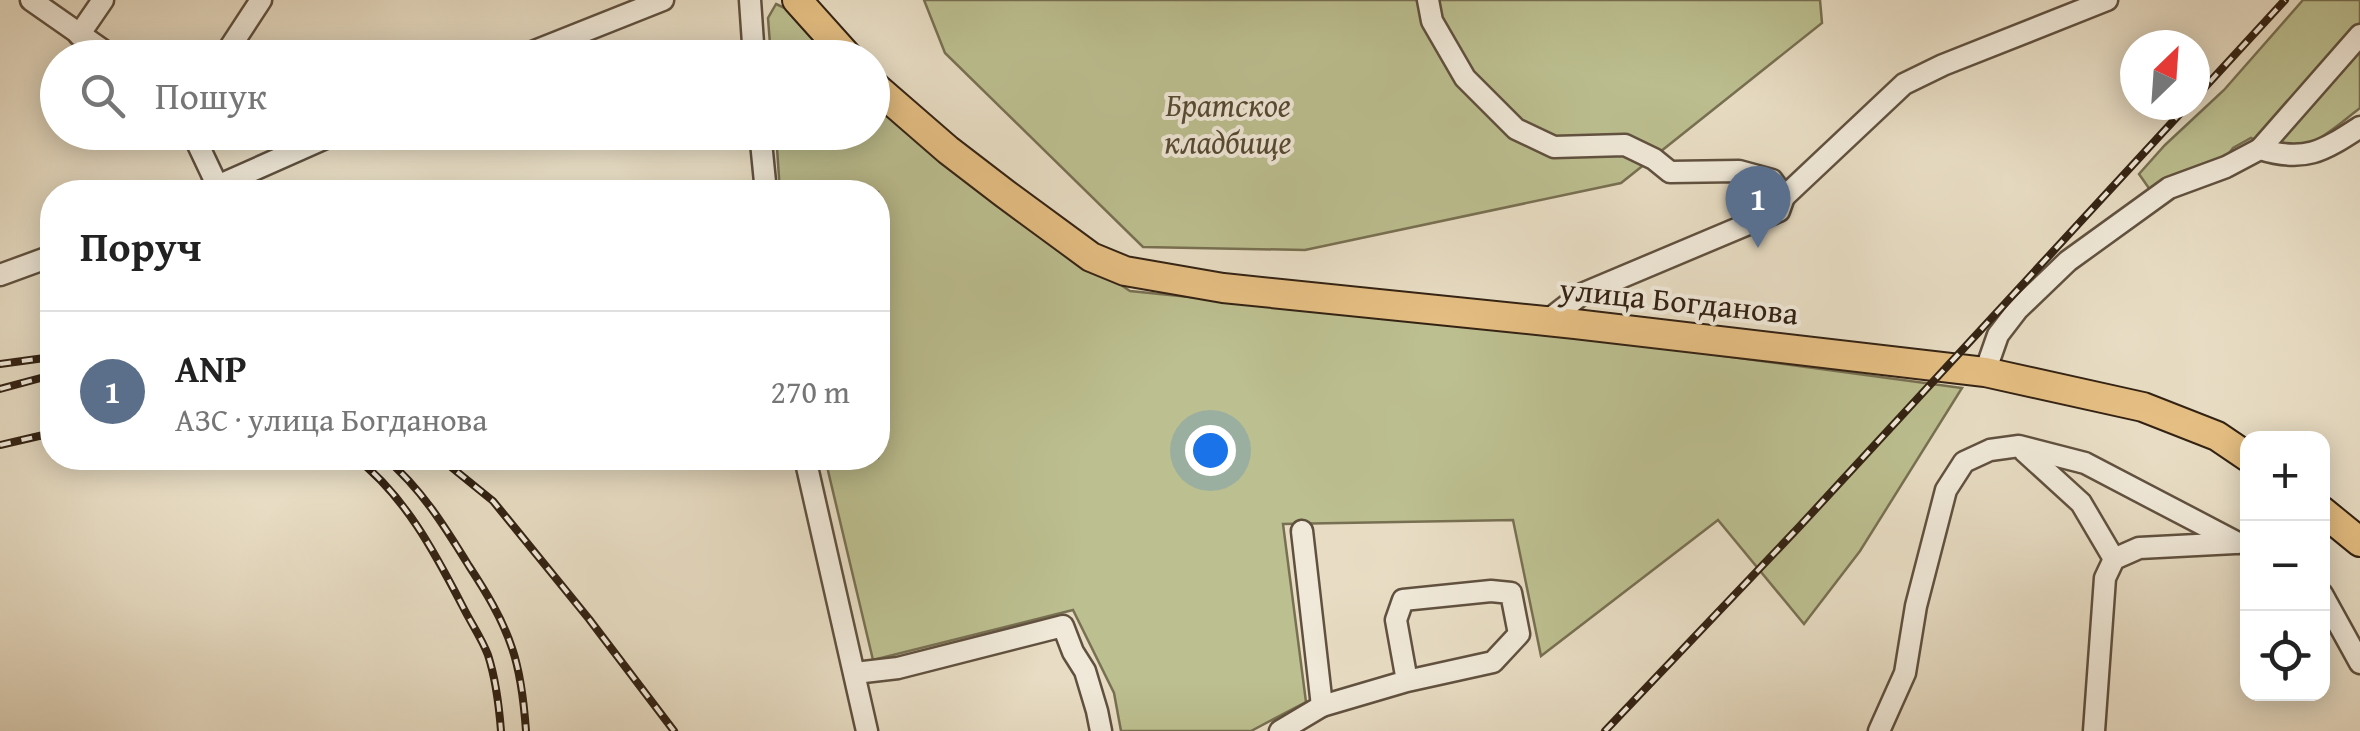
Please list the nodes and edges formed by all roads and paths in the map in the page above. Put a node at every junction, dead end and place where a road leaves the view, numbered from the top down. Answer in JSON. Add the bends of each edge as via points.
{"nodes":[{"id":1,"x":31,"y":0,"type":"edge"},
{"id":2,"x":103,"y":0,"type":"edge"},
{"id":3,"x":262,"y":0,"type":"edge"},
{"id":4,"x":663,"y":0,"type":"edge"},
{"id":5,"x":750,"y":0,"type":"edge"},
{"id":6,"x":797,"y":0,"type":"edge"},
{"id":7,"x":1428,"y":0,"type":"edge"},
{"id":8,"x":2107,"y":0,"type":"edge"},
{"id":9,"x":2360,"y":35,"type":"edge"},
{"id":10,"x":79,"y":36,"type":"junction"},
{"id":11,"x":85,"y":40,"type":"edge"},
{"id":12,"x":234,"y":40,"type":"edge"},
{"id":13,"x":562,"y":40,"type":"edge"},
{"id":14,"x":753,"y":40,"type":"edge"},
{"id":15,"x":833,"y":40,"type":"edge"},
{"id":16,"x":890,"y":100,"type":"edge"},
{"id":17,"x":2360,"y":127,"type":"edge"},
{"id":18,"x":2260,"y":149,"type":"junction"},
{"id":19,"x":197,"y":150,"type":"edge"},
{"id":20,"x":299,"y":150,"type":"edge"},
{"id":21,"x":762,"y":150,"type":"edge"},
{"id":22,"x":206,"y":180,"type":"edge"},
{"id":23,"x":233,"y":180,"type":"edge"},
{"id":24,"x":765,"y":180,"type":"edge"},
{"id":25,"x":1784,"y":197,"type":"junction"},
{"id":26,"x":40,"y":260,"type":"edge"},
{"id":27,"x":0,"y":275,"type":"edge"},
{"id":28,"x":1547,"y":321,"type":"junction"},
{"id":29,"x":1985,"y":372,"type":"junction"},
{"id":30,"x":2019,"y":446,"type":"junction"},
{"id":31,"x":2240,"y":451,"type":"edge"},
{"id":32,"x":808,"y":470,"type":"edge"},
{"id":33,"x":2330,"y":518,"type":"edge"},
{"id":34,"x":1302,"y":532,"type":"dead end"},
{"id":35,"x":2360,"y":542,"type":"edge"},
{"id":36,"x":2240,"y":544,"type":"edge"},
{"id":37,"x":2240,"y":545,"type":"edge"},
{"id":38,"x":2114,"y":559,"type":"junction"},
{"id":39,"x":2330,"y":609,"type":"edge"},
{"id":40,"x":2360,"y":663,"type":"edge"},
{"id":41,"x":855,"y":673,"type":"junction"},
{"id":42,"x":1407,"y":682,"type":"junction"},
{"id":43,"x":1322,"y":706,"type":"junction"},
{"id":44,"x":866,"y":731,"type":"edge"},
{"id":45,"x":1101,"y":731,"type":"edge"},
{"id":46,"x":1280,"y":731,"type":"edge"},
{"id":47,"x":1879,"y":731,"type":"edge"},
{"id":48,"x":2094,"y":731,"type":"edge"}],
"edges":[{"from":1,"to":10,"type":"street"},
{"from":2,"to":10,"type":"street"},
{"from":3,"to":12,"type":"street"},
{"from":4,"to":13,"type":"street"},
{"from":5,"to":14,"type":"street"},
{"from":6,"to":15,"type":"main road"},
{"from":7,"to":25,"type":"street","via":[[1432,21],[1464,78],[1516,129],[1554,146],[1625,145],[1670,172],[1739,171],[1772,180]]},
{"from":8,"to":25,"type":"street","via":[[1904,84]]},
{"from":9,"to":18,"type":"street"},
{"from":10,"to":11,"type":"street"},
{"from":16,"to":28,"type":"main road","name":"улица Богданова","via":[[1032,213],[1091,256],[1125,271],[1223,288]]},
{"from":17,"to":18,"type":"street","via":[[2312,154]]},
{"from":18,"to":29,"type":"street","via":[[2169,188],[2068,261],[2018,309],[1998,336]]},
{"from":19,"to":22,"type":"street"},
{"from":20,"to":23,"type":"street"},
{"from":21,"to":24,"type":"street"},
{"from":25,"to":28,"type":"street","via":[[1780,211],[1582,294]]},
{"from":26,"to":27,"type":"street"},
{"from":28,"to":29,"type":"main road","name":"улица Богданова"},
{"from":29,"to":31,"type":"main road","name":"улица Богданова","via":[[2143,407]]},
{"from":30,"to":36,"type":"street","via":[[2085,463]]},
{"from":30,"to":38,"type":"street","via":[[2080,502]]},
{"from":30,"to":47,"type":"street","via":[[1964,462],[1946,490],[1905,673]]},
{"from":32,"to":41,"type":"street"},
{"from":33,"to":35,"type":"main road"},
{"from":34,"to":43,"type":"street"},
{"from":37,"to":38,"type":"street","via":[[2139,548]]},
{"from":38,"to":48,"type":"street","via":[[2106,578]]},
{"from":39,"to":40,"type":"street"},
{"from":41,"to":44,"type":"street"},
{"from":41,"to":45,"type":"street","via":[[1064,626]]},
{"from":42,"to":42,"type":"street","via":[[1396,620],[1403,600],[1510,593],[1519,634],[1493,662]]},
{"from":42,"to":43,"type":"street"},
{"from":43,"to":46,"type":"street"}]}
